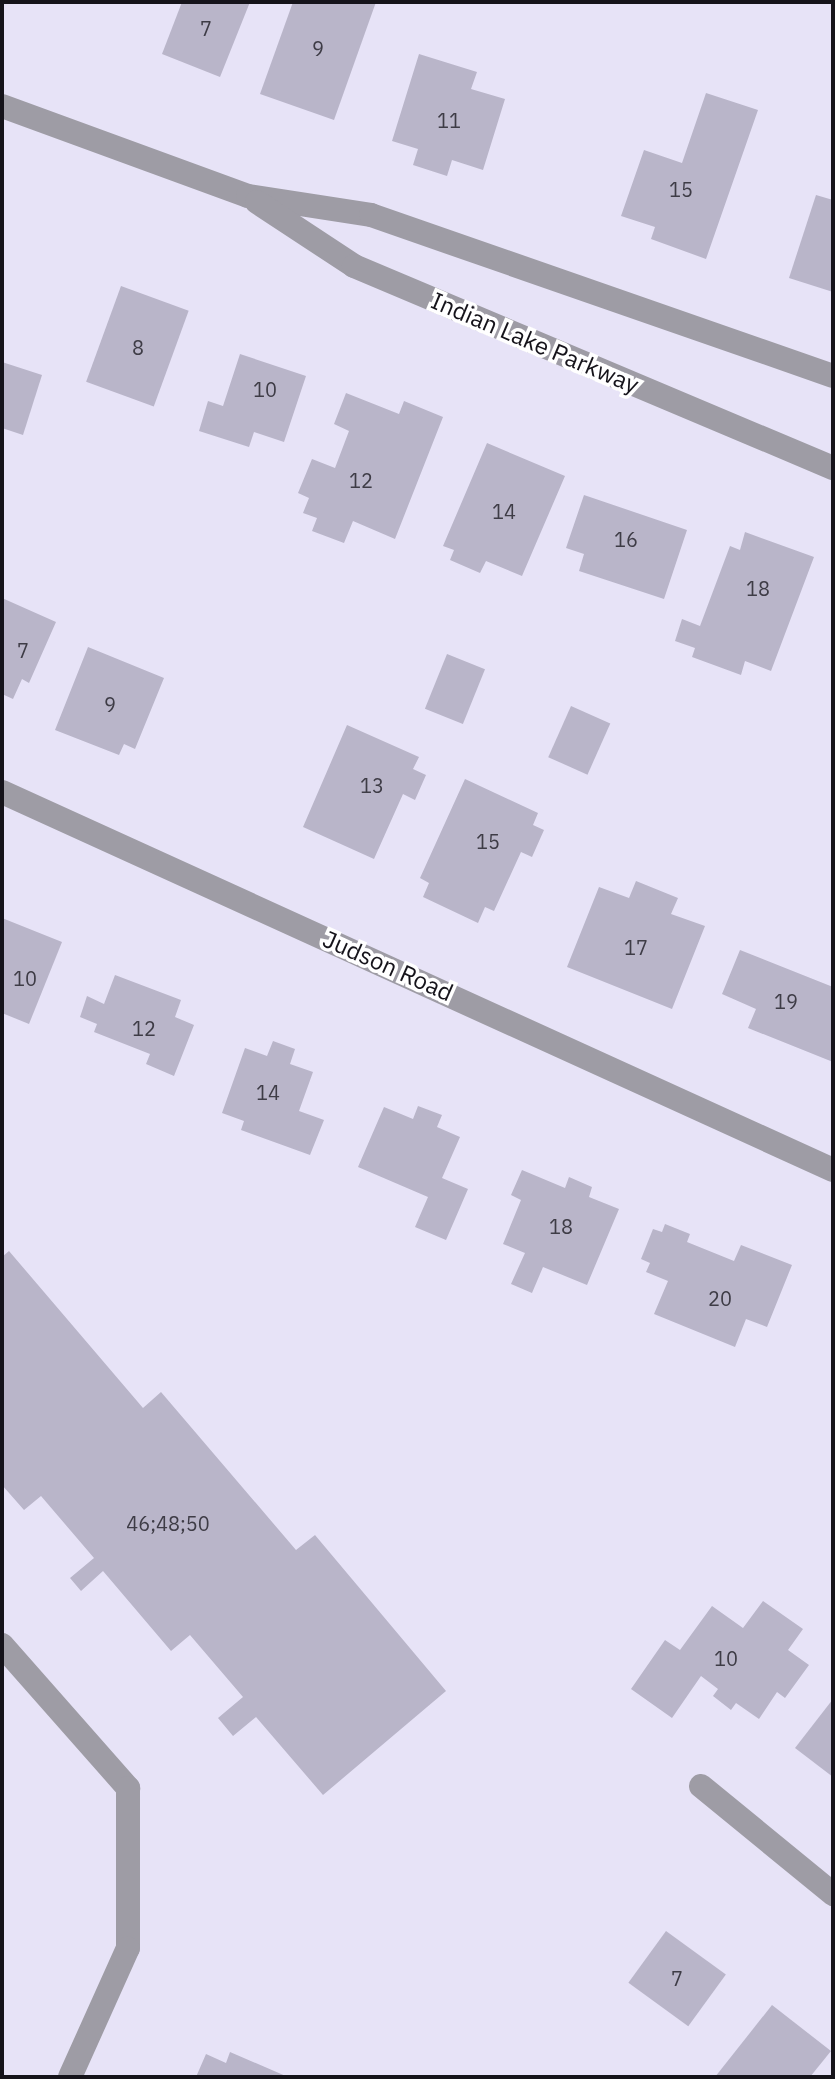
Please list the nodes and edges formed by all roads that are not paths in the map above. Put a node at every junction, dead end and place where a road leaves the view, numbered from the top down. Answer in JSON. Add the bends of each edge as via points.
{"nodes":[{"id":1,"x":2,"y":106,"type":"edge"},
{"id":2,"x":248,"y":196,"type":"junction"},
{"id":3,"x":833,"y":376,"type":"edge"},
{"id":4,"x":833,"y":468,"type":"edge"},
{"id":5,"x":2,"y":792,"type":"edge"},
{"id":6,"x":833,"y":1170,"type":"edge"},
{"id":7,"x":2,"y":1645,"type":"edge"},
{"id":8,"x":701,"y":1786,"type":"dead end"},
{"id":9,"x":833,"y":1894,"type":"edge"},
{"id":10,"x":70,"y":2077,"type":"edge"}],
"edges":[{"from":1,"to":2,"type":"street","name":"Indian Lake Parkway"},
{"from":2,"to":3,"type":"street","name":"Indian Lake Parkway","via":[[371,215]]},
{"from":2,"to":4,"type":"street","name":"Indian Lake Parkway","via":[[354,266]]},
{"from":5,"to":6,"type":"street","name":"Judson Road"},
{"from":7,"to":10,"type":"street","via":[[128,1788],[128,1948]]},
{"from":8,"to":9,"type":"street"}]}
